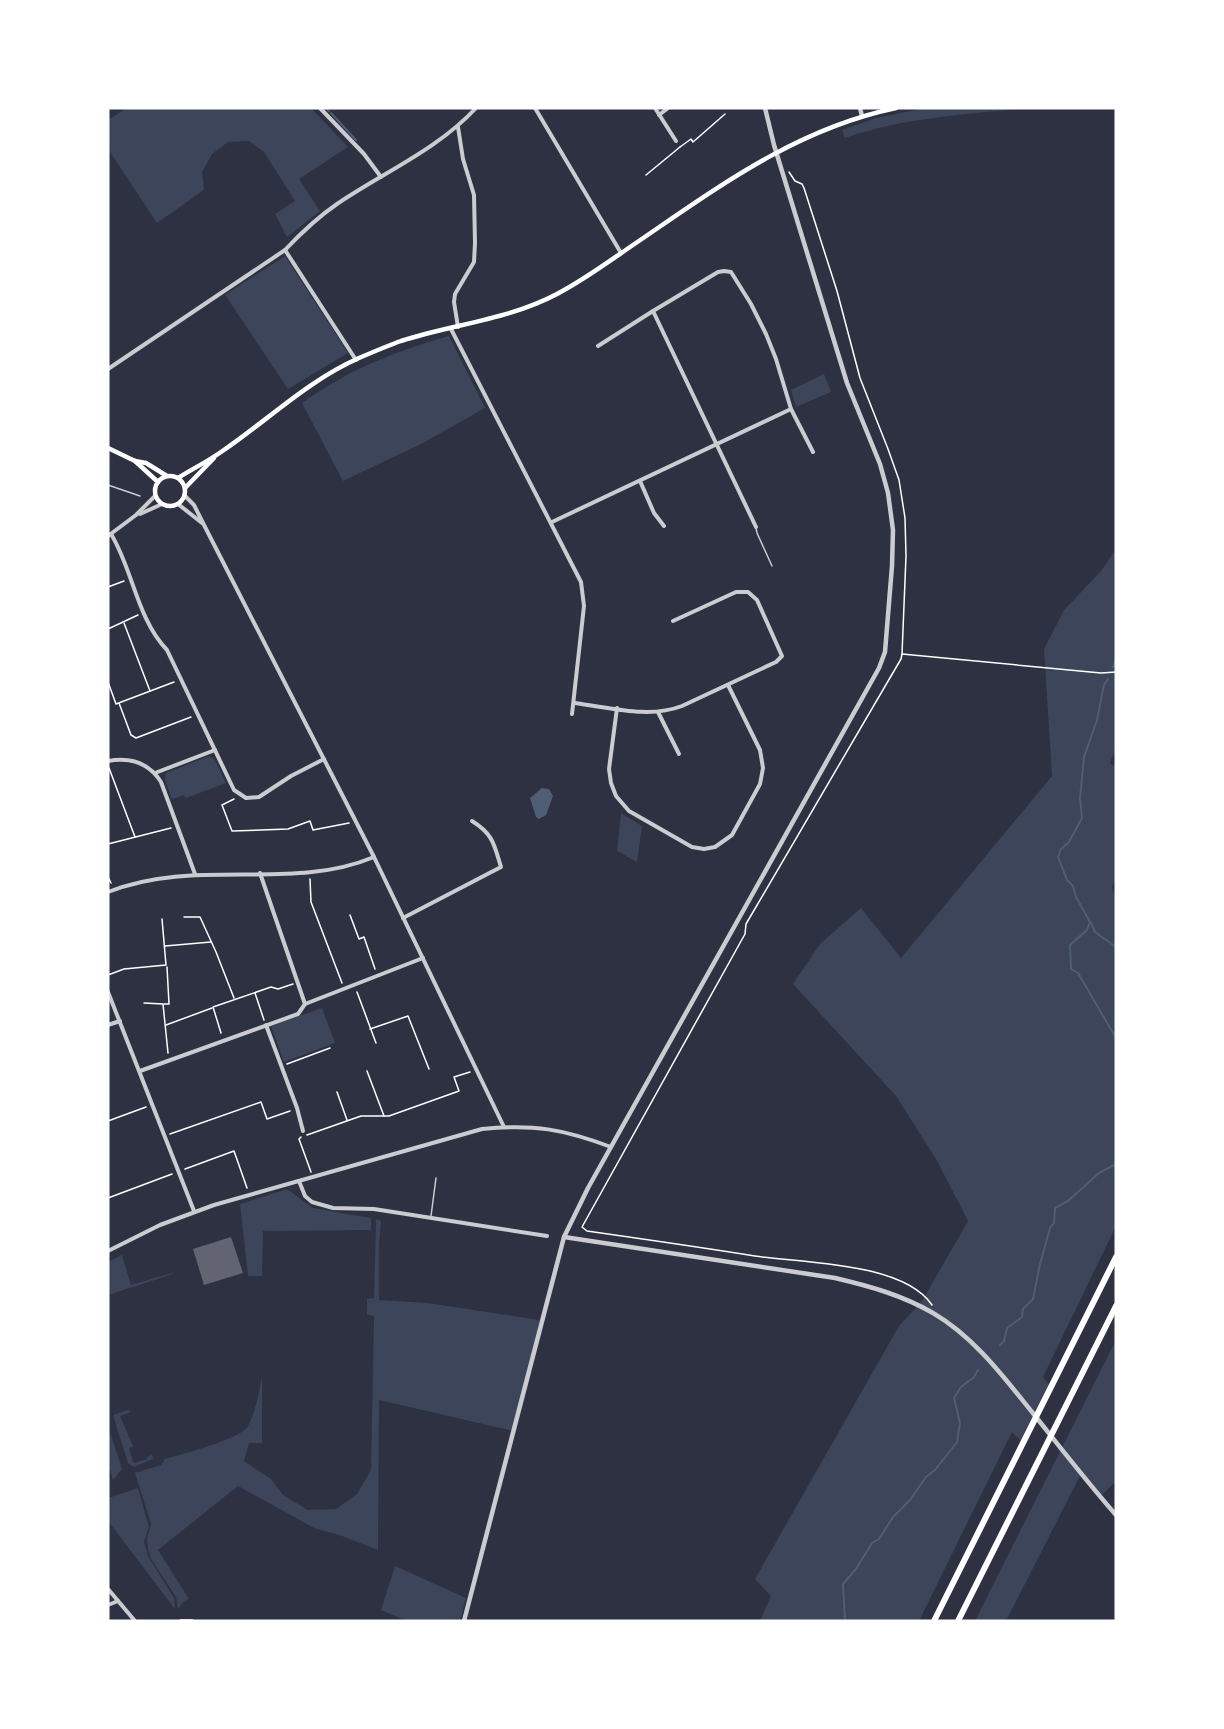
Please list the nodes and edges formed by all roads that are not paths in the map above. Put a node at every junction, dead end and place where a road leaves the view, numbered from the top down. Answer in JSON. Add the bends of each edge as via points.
{"nodes":[{"id":1,"x":320,"y":108,"type":"edge"},
{"id":2,"x":476,"y":108,"type":"edge"},
{"id":3,"x":535,"y":108,"type":"edge"},
{"id":4,"x":655,"y":108,"type":"edge"},
{"id":5,"x":668,"y":108,"type":"edge"},
{"id":6,"x":765,"y":108,"type":"edge"},
{"id":7,"x":860,"y":108,"type":"edge"},
{"id":8,"x":896,"y":108,"type":"edge"},
{"id":9,"x":659,"y":115,"type":"junction"},
{"id":10,"x":862,"y":116,"type":"junction"},
{"id":11,"x":458,"y":127,"type":"junction"},
{"id":12,"x":676,"y":141,"type":"road end"},
{"id":13,"x":776,"y":151,"type":"junction"},
{"id":14,"x":381,"y":177,"type":"junction"},
{"id":15,"x":285,"y":250,"type":"junction"},
{"id":16,"x":621,"y":253,"type":"junction"},
{"id":17,"x":653,"y":311,"type":"junction"},
{"id":18,"x":458,"y":327,"type":"junction"},
{"id":19,"x":451,"y":329,"type":"junction"},
{"id":20,"x":598,"y":346,"type":"dead end"},
{"id":21,"x":356,"y":360,"type":"junction"},
{"id":22,"x":108,"y":369,"type":"edge"},
{"id":23,"x":791,"y":409,"type":"junction"},
{"id":24,"x":716,"y":445,"type":"junction"},
{"id":25,"x":108,"y":448,"type":"edge"},
{"id":26,"x":221,"y":452,"type":"junction"},
{"id":27,"x":813,"y":452,"type":"dead end"},
{"id":28,"x":135,"y":461,"type":"junction"},
{"id":29,"x":167,"y":476,"type":"junction"},
{"id":30,"x":178,"y":478,"type":"junction"},
{"id":31,"x":640,"y":481,"type":"junction"},
{"id":32,"x":158,"y":482,"type":"junction"},
{"id":33,"x":108,"y":484,"type":"edge"},
{"id":34,"x":184,"y":488,"type":"junction"},
{"id":35,"x":155,"y":495,"type":"junction"},
{"id":36,"x":184,"y":495,"type":"junction"},
{"id":37,"x":140,"y":496,"type":"dead end"},
{"id":38,"x":162,"y":504,"type":"junction"},
{"id":39,"x":178,"y":504,"type":"junction"},
{"id":40,"x":136,"y":515,"type":"junction"},
{"id":41,"x":552,"y":522,"type":"junction"},
{"id":42,"x":202,"y":523,"type":"junction"},
{"id":43,"x":664,"y":526,"type":"dead end"},
{"id":44,"x":756,"y":527,"type":"joint"},
{"id":45,"x":109,"y":535,"type":"edge"},
{"id":46,"x":772,"y":566,"type":"dead end"},
{"id":47,"x":673,"y":621,"type":"dead end"},
{"id":48,"x":728,"y":685,"type":"junction"},
{"id":49,"x":574,"y":703,"type":"junction"},
{"id":50,"x":617,"y":708,"type":"junction"},
{"id":51,"x":658,"y":712,"type":"junction"},
{"id":52,"x":572,"y":714,"type":"dead end"},
{"id":53,"x":214,"y":750,"type":"junction"},
{"id":54,"x":679,"y":754,"type":"dead end"},
{"id":55,"x":324,"y":759,"type":"junction"},
{"id":56,"x":108,"y":763,"type":"edge"},
{"id":57,"x":155,"y":773,"type":"junction"},
{"id":58,"x":472,"y":821,"type":"dead end"},
{"id":59,"x":374,"y":857,"type":"junction"},
{"id":60,"x":260,"y":873,"type":"junction"},
{"id":61,"x":195,"y":874,"type":"junction"},
{"id":62,"x":108,"y":892,"type":"edge"},
{"id":63,"x":403,"y":918,"type":"junction"},
{"id":64,"x":423,"y":958,"type":"junction"},
{"id":65,"x":108,"y":992,"type":"edge"},
{"id":66,"x":305,"y":1004,"type":"junction"},
{"id":67,"x":120,"y":1021,"type":"junction"},
{"id":68,"x":266,"y":1025,"type":"junction"},
{"id":69,"x":108,"y":1026,"type":"edge"},
{"id":70,"x":140,"y":1071,"type":"junction"},
{"id":71,"x":504,"y":1127,"type":"junction"},
{"id":72,"x":303,"y":1131,"type":"road end"},
{"id":73,"x":611,"y":1147,"type":"junction"},
{"id":74,"x":436,"y":1178,"type":"dead end"},
{"id":75,"x":299,"y":1181,"type":"junction"},
{"id":76,"x":194,"y":1211,"type":"junction"},
{"id":77,"x":431,"y":1217,"type":"junction"},
{"id":78,"x":547,"y":1236,"type":"dead end"},
{"id":79,"x":564,"y":1237,"type":"junction"},
{"id":80,"x":108,"y":1251,"type":"edge"},
{"id":81,"x":1116,"y":1257,"type":"edge"},
{"id":82,"x":1116,"y":1306,"type":"edge"},
{"id":83,"x":1116,"y":1515,"type":"edge"},
{"id":84,"x":108,"y":1589,"type":"edge"},
{"id":85,"x":118,"y":1600,"type":"junction"},
{"id":86,"x":108,"y":1605,"type":"edge"},
{"id":87,"x":135,"y":1621,"type":"edge"},
{"id":88,"x":181,"y":1621,"type":"edge"},
{"id":89,"x":192,"y":1621,"type":"edge"},
{"id":90,"x":464,"y":1621,"type":"edge"},
{"id":91,"x":934,"y":1621,"type":"edge"},
{"id":92,"x":958,"y":1621,"type":"edge"}],
"edges":[{"from":1,"to":14,"type":"street"},
{"from":2,"to":11,"type":"street"},
{"from":3,"to":16,"type":"street"},
{"from":4,"to":9,"type":"street"},
{"from":5,"to":9,"type":"street"},
{"from":6,"to":13,"type":"street"},
{"from":7,"to":10,"type":"street"},
{"from":8,"to":10,"type":"main road"},
{"from":9,"to":12,"type":"street"},
{"from":10,"to":13,"type":"main road"},
{"from":11,"to":14,"type":"street"},
{"from":11,"to":18,"type":"street","via":[[474,195],[475,243],[474,262],[455,294]]},
{"from":13,"to":16,"type":"main road"},
{"from":13,"to":73,"type":"street","via":[[848,383],[888,493],[893,530],[885,652]]},
{"from":14,"to":15,"type":"street","via":[[322,216]]},
{"from":15,"to":21,"type":"street"},
{"from":15,"to":22,"type":"street"},
{"from":16,"to":18,"type":"main road","via":[[587,277],[530,307]]},
{"from":17,"to":20,"type":"street"},
{"from":17,"to":23,"type":"street","via":[[718,272],[731,272],[766,334]]},
{"from":17,"to":24,"type":"street"},
{"from":18,"to":19,"type":"main road"},
{"from":19,"to":21,"type":"main road","via":[[401,341]]},
{"from":19,"to":41,"type":"street"},
{"from":21,"to":26,"type":"main road","via":[[303,390]]},
{"from":23,"to":24,"type":"street"},
{"from":23,"to":27,"type":"street"},
{"from":24,"to":31,"type":"street"},
{"from":24,"to":44,"type":"street"},
{"from":25,"to":28,"type":"main road"},
{"from":26,"to":30,"type":"main road"},
{"from":26,"to":34,"type":"main road"},
{"from":28,"to":29,"type":"main road","via":[[146,462]]},
{"from":28,"to":32,"type":"main road"},
{"from":29,"to":30,"type":"main road"},
{"from":29,"to":32,"type":"main road"},
{"from":30,"to":34,"type":"main road"},
{"from":31,"to":41,"type":"street"},
{"from":31,"to":43,"type":"street"},
{"from":32,"to":35,"type":"main road"},
{"from":33,"to":37,"type":"lane"},
{"from":34,"to":36,"type":"main road"},
{"from":35,"to":38,"type":"main road"},
{"from":35,"to":40,"type":"street"},
{"from":36,"to":39,"type":"main road"},
{"from":36,"to":42,"type":"street","via":[[194,505]]},
{"from":38,"to":39,"type":"main road"},
{"from":38,"to":40,"type":"street"},
{"from":39,"to":42,"type":"street"},
{"from":40,"to":45,"type":"street"},
{"from":41,"to":49,"type":"street","via":[[584,594]]},
{"from":42,"to":55,"type":"street"},
{"from":44,"to":46,"type":"lane"},
{"from":45,"to":53,"type":"street","via":[[121,550],[155,639],[167,650]]},
{"from":47,"to":48,"type":"street","via":[[736,592],[748,592],[757,600],[782,656]]},
{"from":48,"to":50,"type":"street","via":[[760,750],[763,773],[757,792],[732,835],[710,848],[698,849],[687,844],[635,815],[620,802],[609,776]]},
{"from":48,"to":51,"type":"street","via":[[682,706]]},
{"from":49,"to":50,"type":"street"},
{"from":49,"to":52,"type":"street"},
{"from":50,"to":51,"type":"street"},
{"from":51,"to":54,"type":"street"},
{"from":53,"to":55,"type":"street","via":[[231,786],[240,795],[251,798]]},
{"from":53,"to":57,"type":"street"},
{"from":55,"to":59,"type":"street"},
{"from":56,"to":57,"type":"street","via":[[129,760]]},
{"from":57,"to":61,"type":"street"},
{"from":58,"to":63,"type":"street","via":[[486,830],[501,867]]},
{"from":59,"to":60,"type":"street","via":[[340,869]]},
{"from":59,"to":63,"type":"street"},
{"from":60,"to":61,"type":"street"},
{"from":60,"to":66,"type":"street"},
{"from":61,"to":62,"type":"street","via":[[149,879]]},
{"from":63,"to":64,"type":"street"},
{"from":64,"to":66,"type":"street"},
{"from":64,"to":71,"type":"street"},
{"from":65,"to":67,"type":"street"},
{"from":66,"to":68,"type":"street","via":[[298,1014]]},
{"from":67,"to":69,"type":"street"},
{"from":67,"to":70,"type":"street"},
{"from":68,"to":70,"type":"street"},
{"from":68,"to":72,"type":"street"},
{"from":70,"to":76,"type":"street"},
{"from":71,"to":73,"type":"street","via":[[565,1132]]},
{"from":71,"to":75,"type":"street","via":[[482,1129]]},
{"from":73,"to":79,"type":"street"},
{"from":74,"to":77,"type":"lane"},
{"from":75,"to":76,"type":"street"},
{"from":75,"to":77,"type":"street","via":[[312,1202],[333,1208]]},
{"from":76,"to":80,"type":"street"},
{"from":77,"to":78,"type":"street"},
{"from":79,"to":83,"type":"street","via":[[835,1278],[902,1297],[954,1326],[994,1365]]},
{"from":79,"to":90,"type":"street"},
{"from":81,"to":91,"type":"highway"},
{"from":82,"to":92,"type":"highway"},
{"from":84,"to":85,"type":"street"},
{"from":85,"to":86,"type":"street"},
{"from":85,"to":87,"type":"street"},
{"from":88,"to":89,"type":"street"}]}
